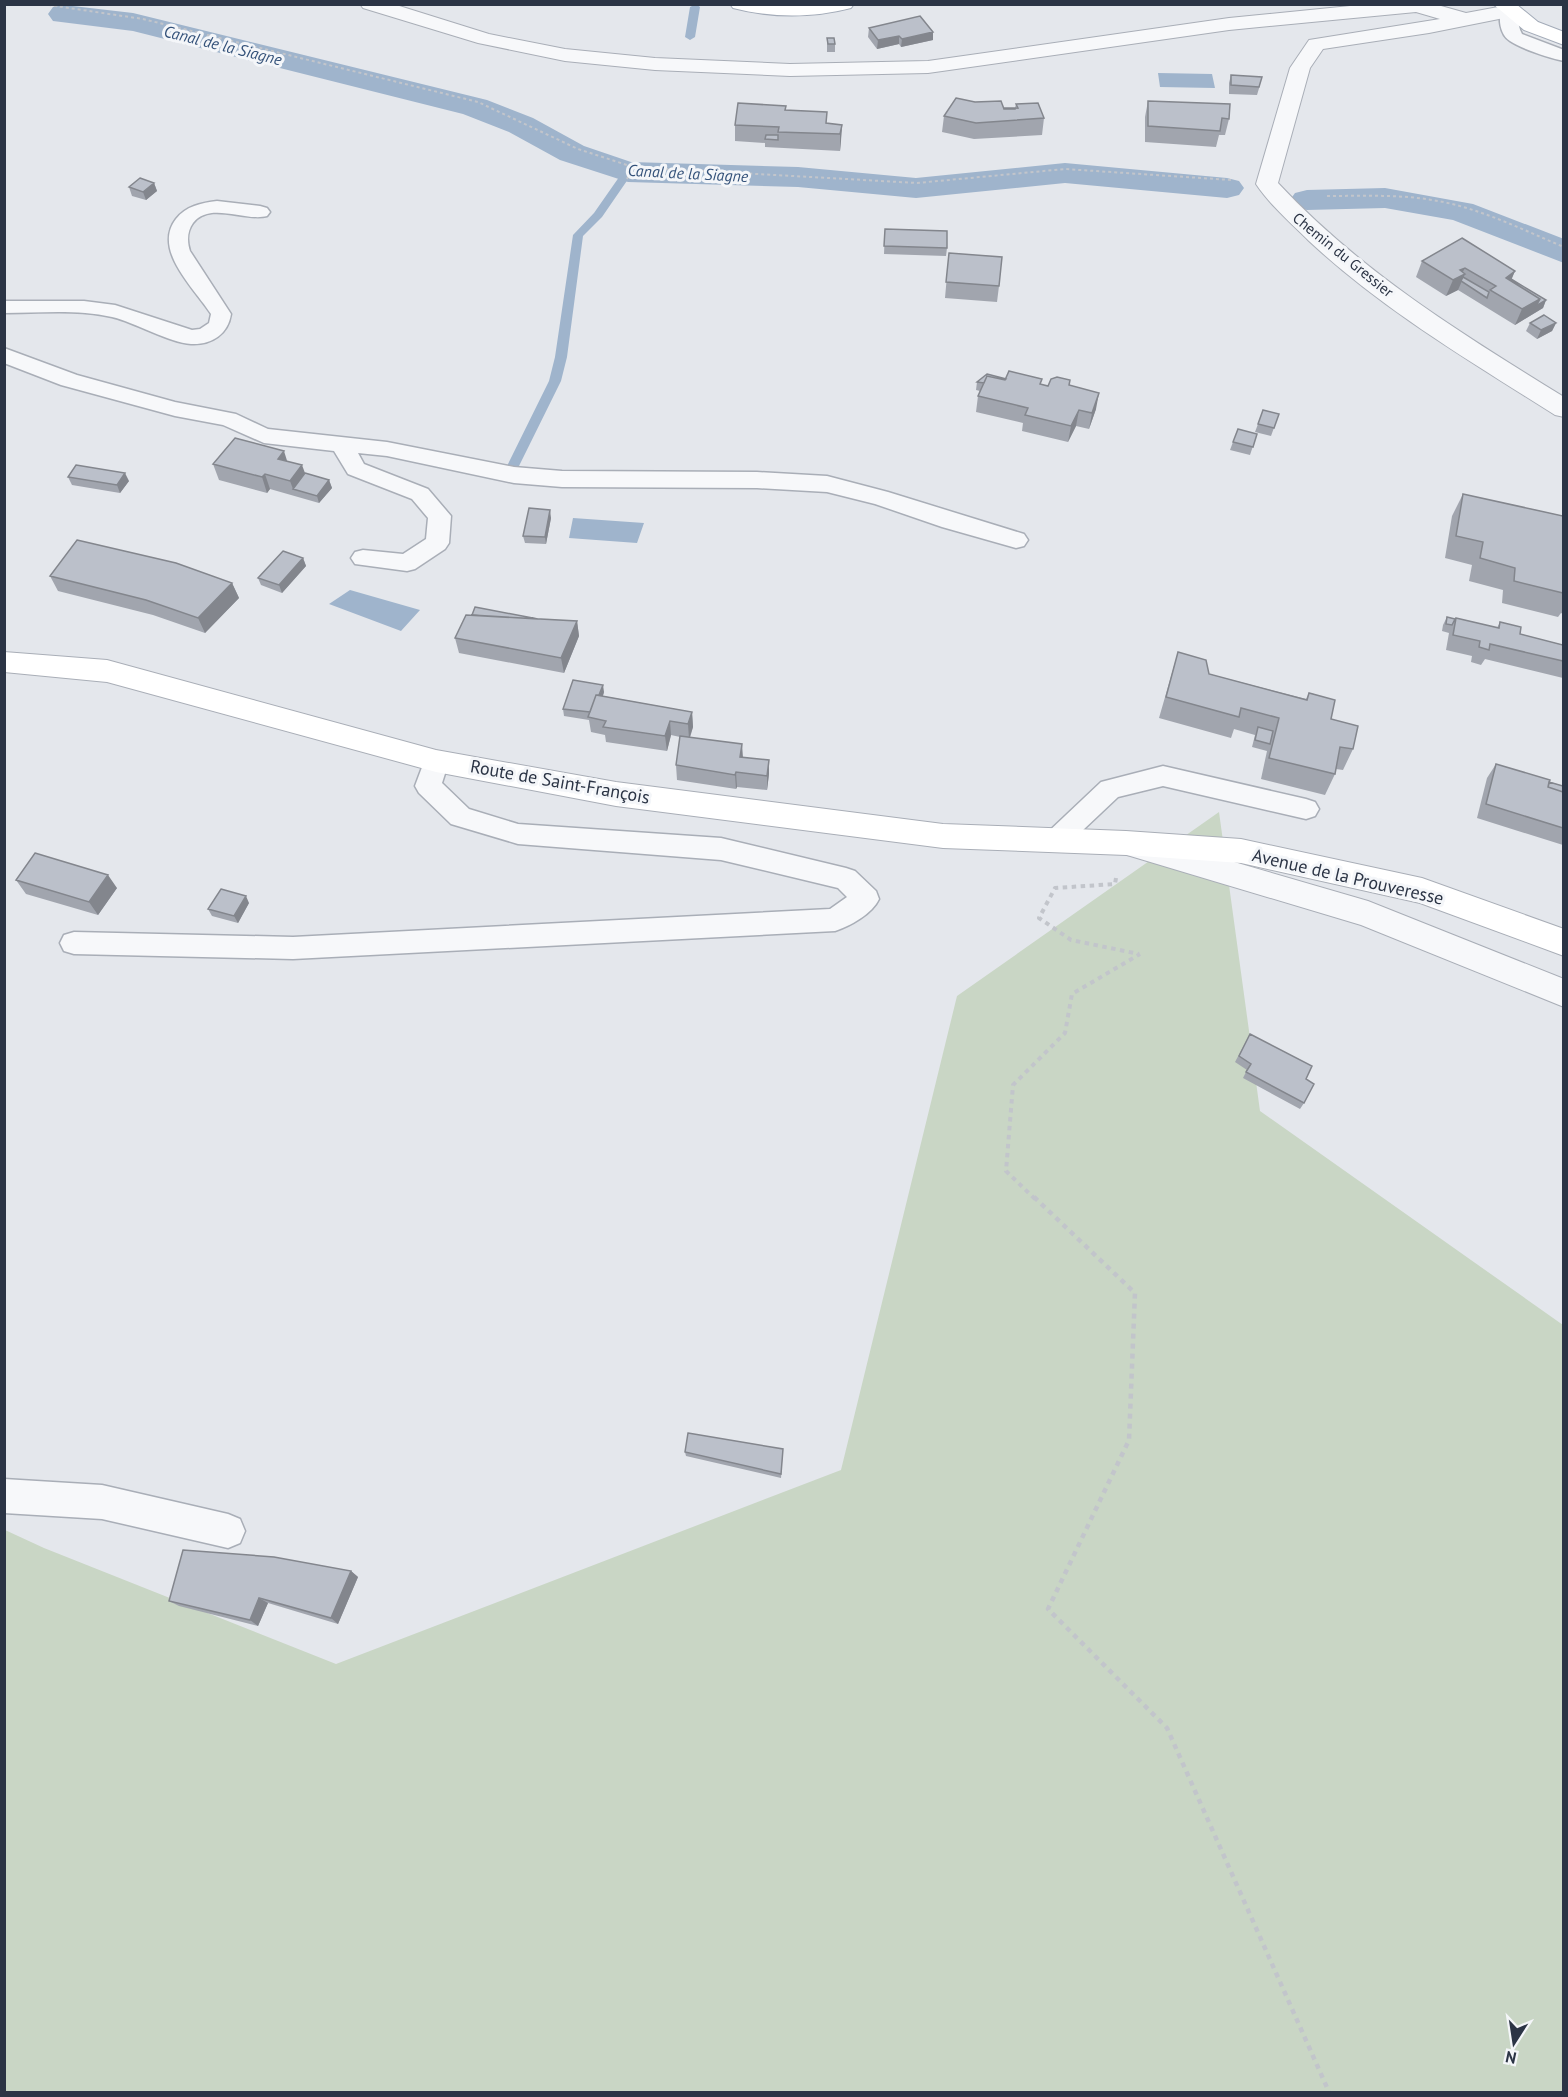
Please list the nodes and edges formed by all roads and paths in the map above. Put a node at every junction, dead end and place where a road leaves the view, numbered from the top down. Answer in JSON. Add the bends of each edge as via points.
{"nodes":[{"id":1,"x":42,"y":4,"type":"edge"},
{"id":2,"x":370,"y":4,"type":"edge"},
{"id":3,"x":740,"y":4,"type":"edge"},
{"id":4,"x":844,"y":4,"type":"edge"},
{"id":5,"x":1506,"y":8,"type":"edge"},
{"id":6,"x":1467,"y":21,"type":"junction"},
{"id":7,"x":1563,"y":39,"type":"edge"},
{"id":8,"x":1563,"y":56,"type":"edge"},
{"id":9,"x":633,"y":167,"type":"junction"},
{"id":10,"x":627,"y":179,"type":"dead end"},
{"id":11,"x":1267,"y":184,"type":"junction"},
{"id":12,"x":260,"y":212,"type":"dead end"},
{"id":13,"x":1563,"y":247,"type":"edge"},
{"id":14,"x":4,"y":308,"type":"edge"},
{"id":15,"x":4,"y":355,"type":"edge"},
{"id":16,"x":1563,"y":409,"type":"edge"},
{"id":17,"x":341,"y":444,"type":"junction"},
{"id":18,"x":1016,"y":540,"type":"dead end"},
{"id":19,"x":363,"y":558,"type":"dead end"},
{"id":20,"x":4,"y":662,"type":"edge"},
{"id":21,"x":436,"y":761,"type":"junction"},
{"id":22,"x":1306,"y":809,"type":"dead end"},
{"id":23,"x":1056,"y":840,"type":"junction"},
{"id":24,"x":1126,"y":843,"type":"junction"},
{"id":25,"x":74,"y":943,"type":"dead end"},
{"id":26,"x":1563,"y":943,"type":"edge"},
{"id":27,"x":1563,"y":993,"type":"edge"},
{"id":28,"x":4,"y":1496,"type":"edge"},
{"id":29,"x":228,"y":1531,"type":"dead end"},
{"id":30,"x":1329,"y":2092,"type":"edge"}],
"edges":[{"from":1,"to":9,"type":"path","via":[[143,19],[478,102],[578,149]]},
{"from":2,"to":6,"type":"street","via":[[485,39],[565,55],[790,70],[928,67],[1229,24],[1417,6]]},
{"from":3,"to":4,"type":"main road","via":[[788,10]]},
{"from":5,"to":6,"type":"street"},
{"from":5,"to":7,"type":"main road","via":[[1531,26]]},
{"from":5,"to":8,"type":"lane","via":[[1515,37]]},
{"from":6,"to":11,"type":"street","via":[[1316,44],[1300,68]]},
{"from":9,"to":10,"type":"path"},
{"from":9,"to":11,"type":"path","via":[[917,183],[1065,169],[1176,174]]},
{"from":11,"to":13,"type":"path","via":[[1310,196],[1395,196],[1438,201],[1489,215]]},
{"from":11,"to":16,"type":"street","name":"Chemin du Gressier","via":[[1292,214],[1347,262],[1430,324]]},
{"from":12,"to":14,"type":"lane","via":[[204,208],[188,214],[178,231],[178,249],[221,314],[219,326],[206,335],[191,337],[115,311],[84,307]]},
{"from":15,"to":17,"type":"lane","via":[[69,380],[175,409],[228,418],[264,436]]},
{"from":17,"to":18,"type":"lane","via":[[562,479],[827,484]]},
{"from":17,"to":19,"type":"lane","via":[[356,469],[420,494],[440,516],[437,543],[407,563]]},
{"from":20,"to":21,"type":"main road","name":"Route de Saint-François","via":[[107,671]]},
{"from":21,"to":23,"type":"main road","name":"Route de Saint-François","via":[[616,794],[798,818],[943,836]]},
{"from":21,"to":25,"type":"lane","via":[[428,786],[460,817],[518,834],[721,849],[846,879],[866,899],[835,920],[292,948]]},
{"from":22,"to":23,"type":"lane","via":[[1163,776],[1110,789]]},
{"from":23,"to":24,"type":"main road","name":"Route de Saint-François"},
{"from":24,"to":26,"type":"main road","name":"Avenue de la Prouveresse","via":[[1242,851],[1422,891]]},
{"from":24,"to":27,"type":"street","via":[[1368,914]]},
{"from":24,"to":30,"type":"path","via":[[1115,884],[1055,888],[1040,918],[1071,940],[1140,954],[1072,994],[1065,1033],[1013,1085],[1006,1171],[1135,1293],[1129,1440],[1048,1610],[1167,1728]]},
{"from":28,"to":29,"type":"lane","via":[[102,1502]]}]}
